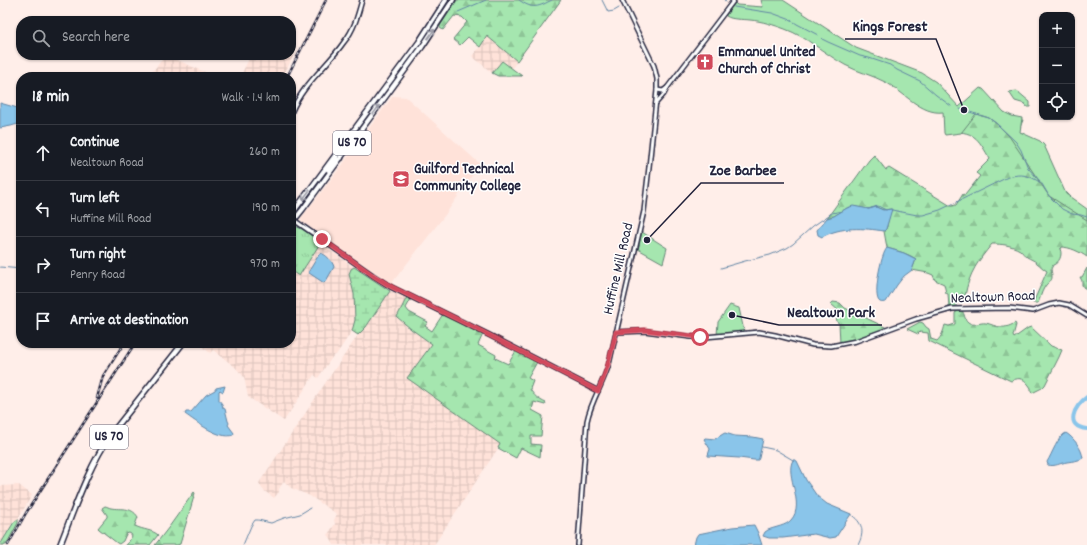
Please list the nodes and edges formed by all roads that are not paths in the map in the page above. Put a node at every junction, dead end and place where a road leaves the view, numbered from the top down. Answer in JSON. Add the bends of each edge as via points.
{"nodes":[{"id":1,"x":362,"y":0,"type":"edge"},
{"id":2,"x":446,"y":0,"type":"edge"},
{"id":3,"x":453,"y":0,"type":"edge"},
{"id":4,"x":622,"y":0,"type":"edge"},
{"id":5,"x":734,"y":0,"type":"edge"},
{"id":6,"x":667,"y":88,"type":"junction"},
{"id":7,"x":657,"y":90,"type":"junction"},
{"id":8,"x":296,"y":104,"type":"edge"},
{"id":9,"x":655,"y":104,"type":"junction"},
{"id":10,"x":362,"y":118,"type":"junction"},
{"id":11,"x":337,"y":153,"type":"junction"},
{"id":12,"x":341,"y":158,"type":"junction"},
{"id":13,"x":322,"y":183,"type":"junction"},
{"id":14,"x":296,"y":213,"type":"edge"},
{"id":15,"x":296,"y":214,"type":"edge"},
{"id":16,"x":296,"y":222,"type":"edge"},
{"id":17,"x":1087,"y":316,"type":"edge"},
{"id":18,"x":616,"y":332,"type":"junction"},
{"id":19,"x":179,"y":348,"type":"edge"},
{"id":20,"x":598,"y":391,"type":"junction"},
{"id":21,"x":60,"y":545,"type":"edge"},
{"id":22,"x":578,"y":545,"type":"edge"}],
"edges":[{"from":1,"to":8,"type":"street","via":[[348,38],[309,82]]},
{"from":2,"to":10,"type":"highway","number":"US 70","via":[[420,42]]},
{"from":12,"to":3,"type":"highway","number":"US 70","one_way":true},
{"from":4,"to":7,"type":"street","name":"Huffine Mill Road","via":[[654,66]]},
{"from":5,"to":6,"type":"street"},
{"from":6,"to":7,"type":"street"},
{"from":6,"to":9,"type":"street"},
{"from":7,"to":9,"type":"street","name":"Huffine Mill Road"},
{"from":9,"to":18,"type":"street","name":"Huffine Mill Road","via":[[644,211]]},
{"from":10,"to":11,"type":"highway","number":"US 70"},
{"from":10,"to":12,"type":"highway","via":[[359,127],[341,153]]},
{"from":11,"to":13,"type":"highway","via":[[336,160]]},
{"from":11,"to":14,"type":"highway","number":"US 70","one_way":true},
{"from":12,"to":13,"type":"highway","number":"US 70"},
{"from":13,"to":15,"type":"highway","number":"US 70"},
{"from":16,"to":20,"type":"street","via":[[392,287]]},
{"from":17,"to":18,"type":"street","name":"Nealtown Road","via":[[1059,303],[1033,311],[1010,308],[952,309],[856,341],[831,346],[813,345],[759,332],[705,337],[645,330]]},
{"from":18,"to":20,"type":"street","name":"Huffine Mill Road","via":[[605,378]]},
{"from":19,"to":21,"type":"highway","number":"US 70","via":[[101,449]]},
{"from":20,"to":22,"type":"street","name":"Huffine Mill Road","via":[[587,421]]}]}
